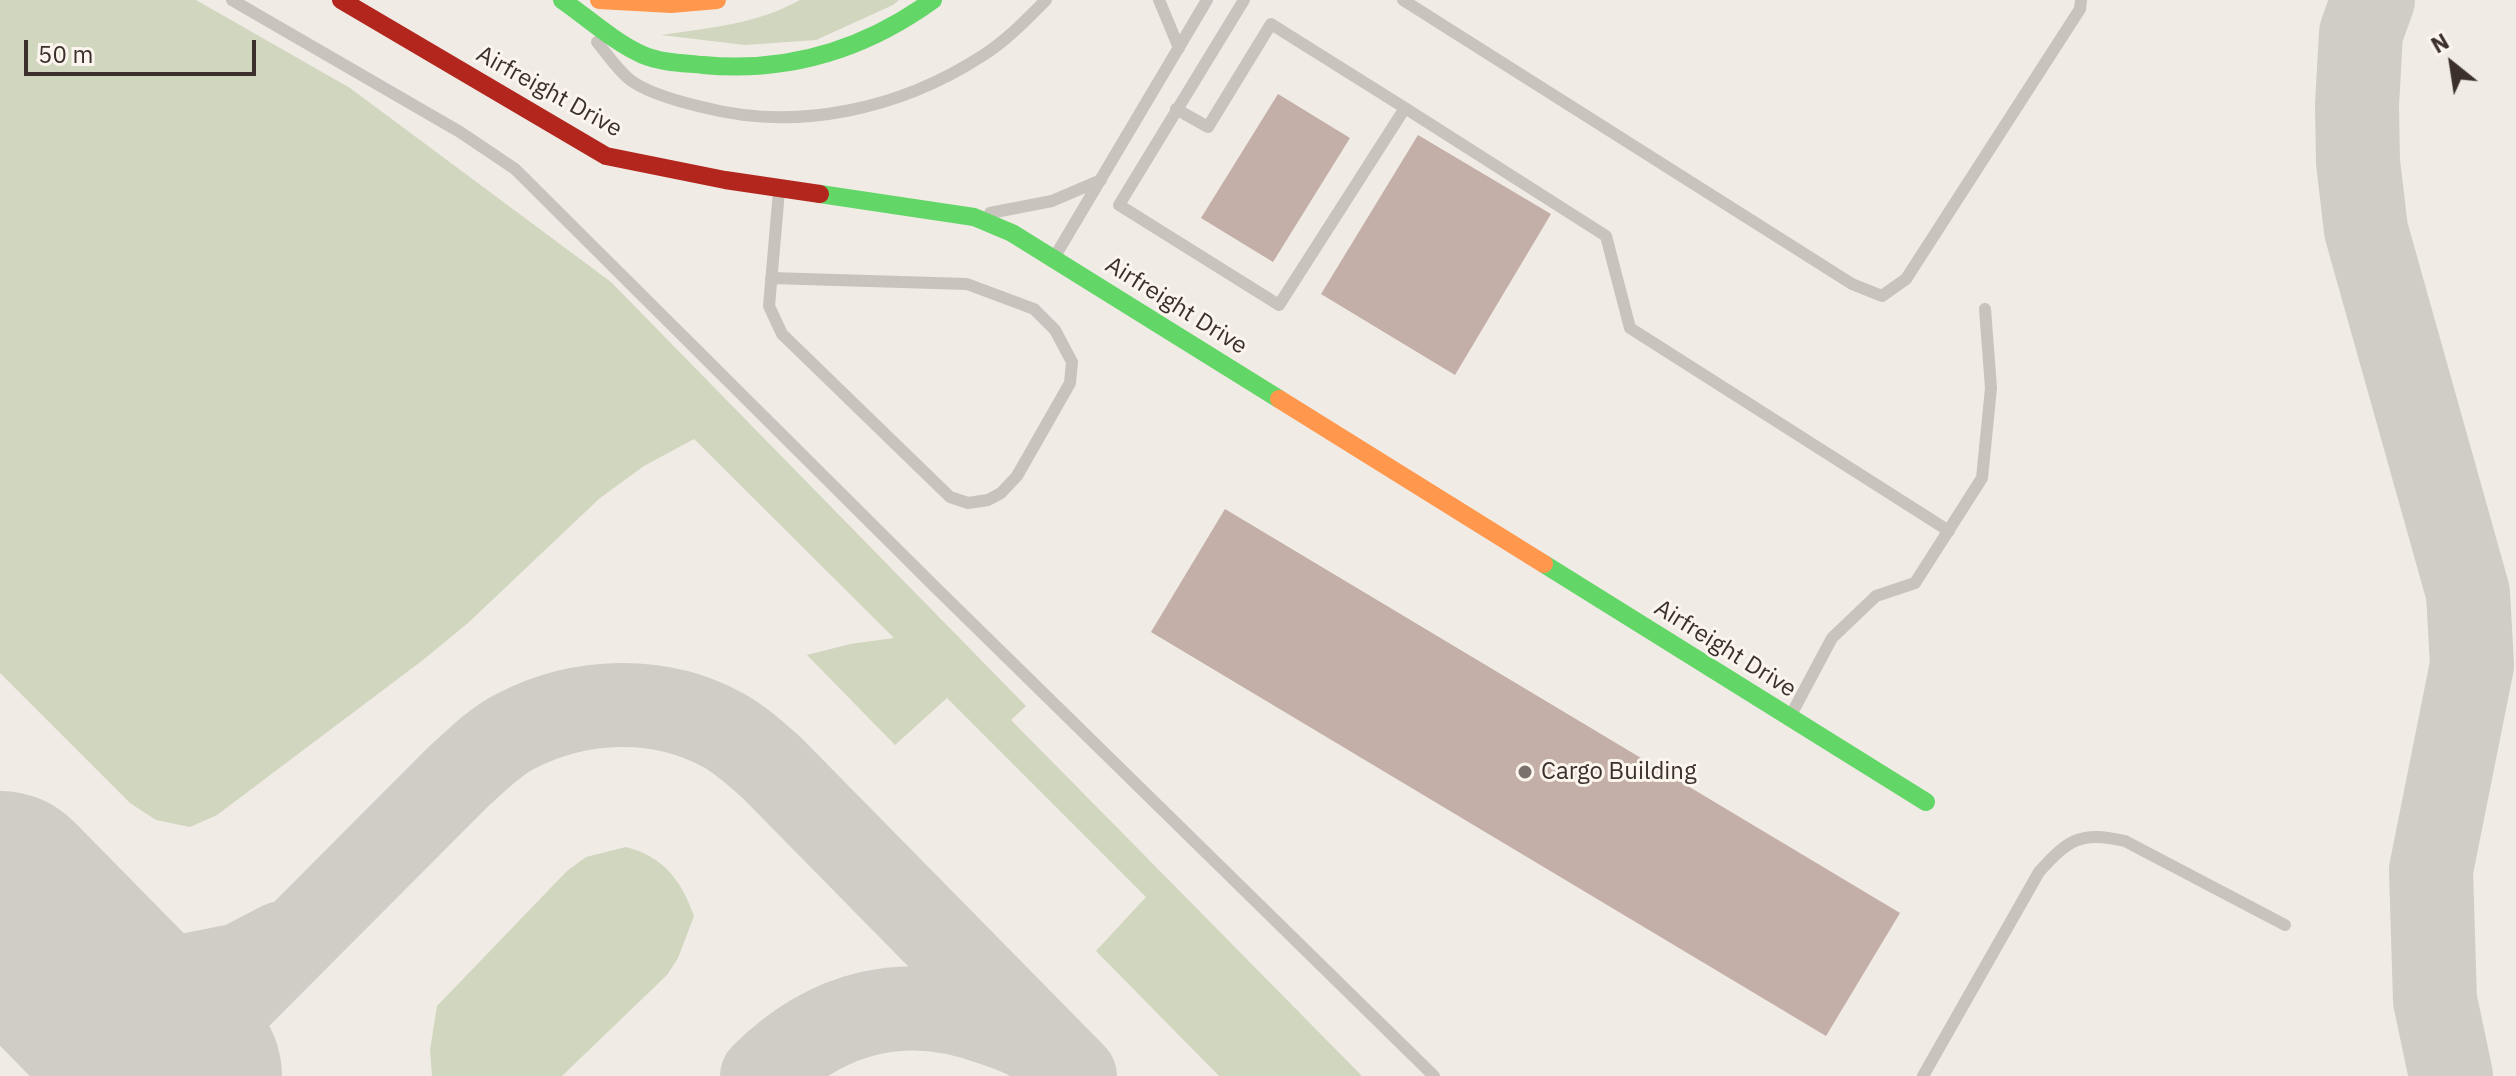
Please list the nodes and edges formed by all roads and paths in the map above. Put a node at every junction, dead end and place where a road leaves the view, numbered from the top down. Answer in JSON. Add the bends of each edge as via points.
{"nodes":[{"id":1,"x":232,"y":0,"type":"edge"},
{"id":2,"x":341,"y":0,"type":"edge"},
{"id":3,"x":562,"y":0,"type":"edge"},
{"id":4,"x":599,"y":0,"type":"edge"},
{"id":5,"x":717,"y":0,"type":"edge"},
{"id":6,"x":933,"y":0,"type":"edge"},
{"id":7,"x":1046,"y":0,"type":"edge"},
{"id":8,"x":1159,"y":0,"type":"edge"},
{"id":9,"x":1207,"y":0,"type":"edge"},
{"id":10,"x":1244,"y":0,"type":"edge"},
{"id":11,"x":1403,"y":0,"type":"edge"},
{"id":12,"x":2081,"y":0,"type":"edge"},
{"id":13,"x":1179,"y":48,"type":"junction"},
{"id":14,"x":1405,"y":108,"type":"junction"},
{"id":15,"x":1176,"y":109,"type":"junction"},
{"id":16,"x":1101,"y":180,"type":"junction"},
{"id":17,"x":780,"y":188,"type":"junction"},
{"id":18,"x":974,"y":217,"type":"junction"},
{"id":19,"x":1054,"y":258,"type":"junction"},
{"id":20,"x":771,"y":278,"type":"junction"},
{"id":21,"x":1985,"y":309,"type":"dead end"},
{"id":22,"x":1949,"y":531,"type":"junction"},
{"id":23,"x":1790,"y":717,"type":"junction"},
{"id":24,"x":1926,"y":802,"type":"dead end"},
{"id":25,"x":2285,"y":925,"type":"dead end"},
{"id":26,"x":1434,"y":1076,"type":"edge"},
{"id":27,"x":1923,"y":1076,"type":"edge"}],
"edges":[{"from":1,"to":26,"type":"lane","via":[[515,169]]},
{"from":2,"to":17,"type":"street","name":"Airfreight Drive","via":[[606,156]]},
{"from":3,"to":6,"type":"street","via":[[642,54],[713,67],[769,67],[822,58],[873,39]]},
{"from":3,"to":7,"type":"lane","via":[[629,80],[712,110],[783,118],[843,112],[918,90],[984,55]]},
{"from":4,"to":5,"type":"street"},
{"from":8,"to":13,"type":"lane"},
{"from":9,"to":13,"type":"lane"},
{"from":10,"to":15,"type":"lane"},
{"from":11,"to":12,"type":"lane","via":[[1852,284],[1882,296],[1906,279]]},
{"from":13,"to":16,"type":"lane"},
{"from":14,"to":15,"type":"lane","via":[[1271,24],[1208,127]]},
{"from":14,"to":15,"type":"lane","via":[[1279,305],[1119,205]]},
{"from":14,"to":22,"type":"lane","via":[[1606,236],[1630,328]]},
{"from":16,"to":18,"type":"lane","via":[[1052,201]]},
{"from":16,"to":19,"type":"lane"},
{"from":17,"to":18,"type":"street","name":"Airfreight Drive"},
{"from":17,"to":20,"type":"lane"},
{"from":18,"to":19,"type":"street","name":"Airfreight Drive"},
{"from":19,"to":23,"type":"street","name":"Airfreight Drive"},
{"from":20,"to":20,"type":"lane","via":[[769,306],[782,334],[950,497],[968,503],[1001,493],[1017,476],[1070,383],[1072,362],[1055,330],[1034,309],[1002,296],[967,284]]},
{"from":21,"to":22,"type":"lane","via":[[1991,388],[1982,478]]},
{"from":22,"to":23,"type":"lane","via":[[1915,583],[1876,596],[1832,638]]},
{"from":23,"to":24,"type":"street","name":"Airfreight Drive"},
{"from":25,"to":27,"type":"lane","via":[[2125,841],[2099,835],[2076,839],[2039,872]]}]}
